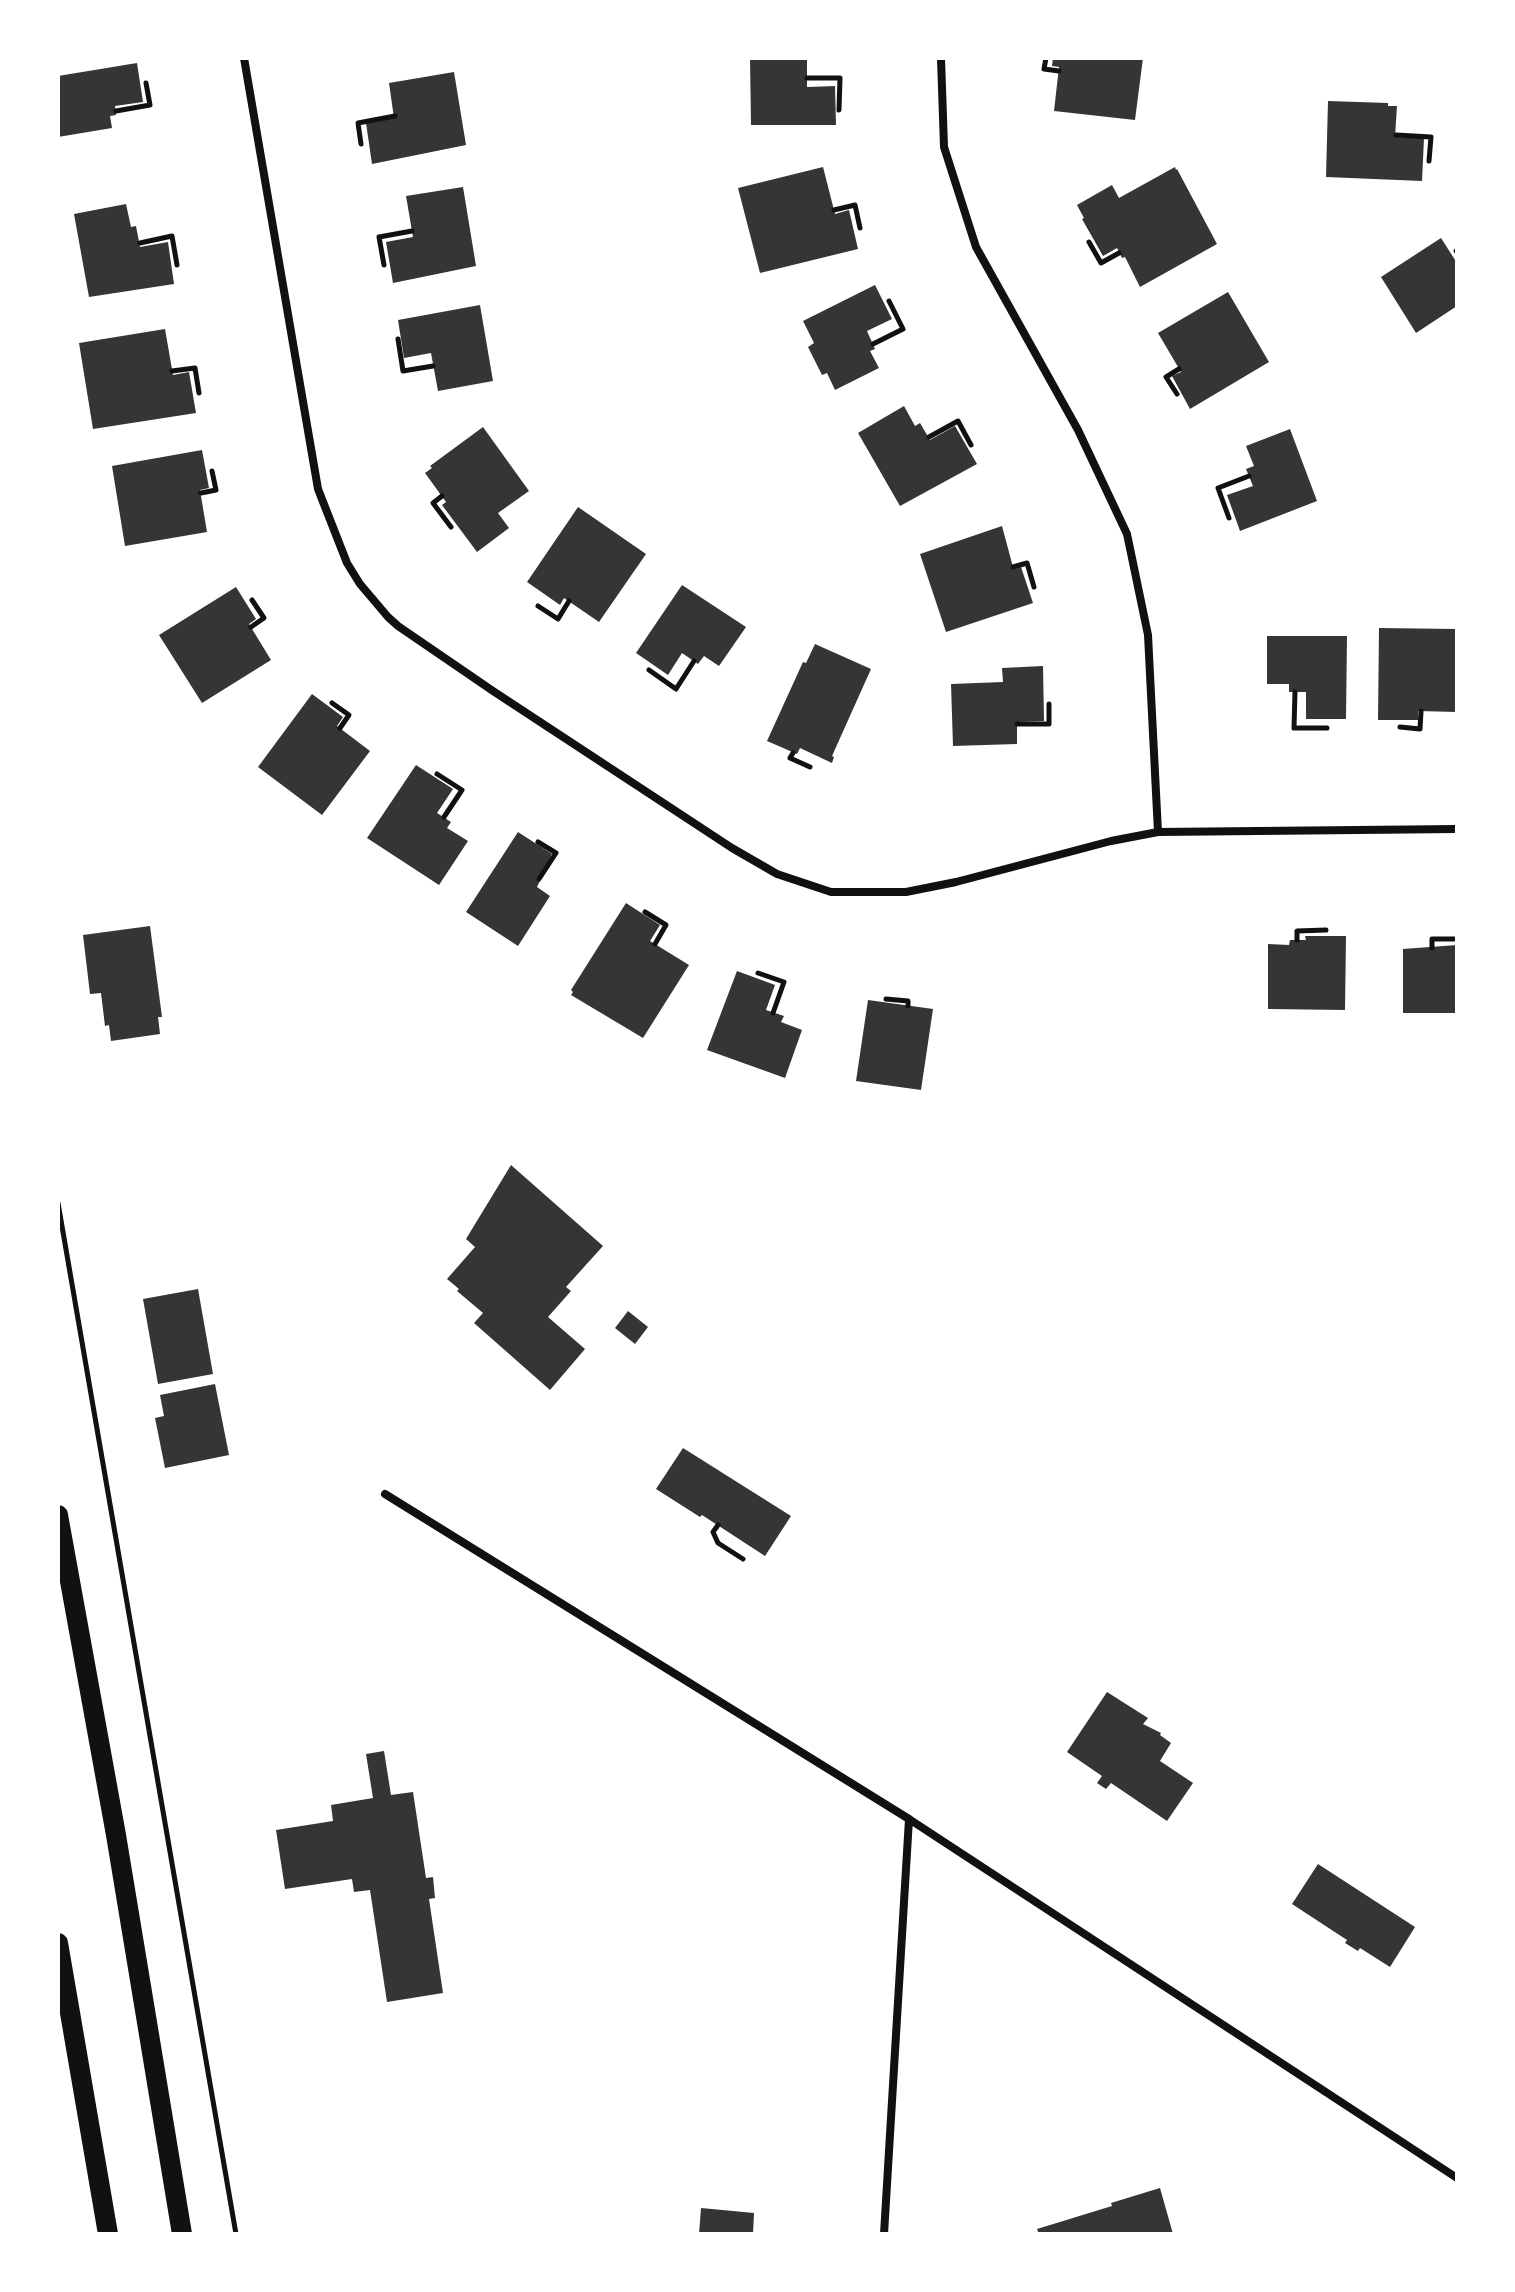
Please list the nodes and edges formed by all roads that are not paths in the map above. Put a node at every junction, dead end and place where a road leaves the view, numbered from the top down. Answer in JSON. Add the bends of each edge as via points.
{"nodes":[{"id":1,"x":244,"y":58,"type":"edge"},
{"id":2,"x":941,"y":58,"type":"edge"},
{"id":3,"x":1457,"y":829,"type":"edge"},
{"id":4,"x":1158,"y":832,"type":"junction"},
{"id":5,"x":385,"y":1494,"type":"dead end"},
{"id":6,"x":58,"y":1515,"type":"edge"},
{"id":7,"x":909,"y":1819,"type":"junction"},
{"id":8,"x":58,"y":1943,"type":"edge"},
{"id":9,"x":1457,"y":2178,"type":"edge"},
{"id":10,"x":108,"y":2234,"type":"edge"},
{"id":11,"x":182,"y":2234,"type":"edge"},
{"id":12,"x":884,"y":2234,"type":"edge"}],
"edges":[{"from":1,"to":4,"type":"street","via":[[318,489],[347,563],[398,626],[732,848],[792,881],[831,892],[906,892]]},
{"from":2,"to":4,"type":"street","via":[[944,147],[976,247],[1078,430],[1127,534],[1148,635]]},
{"from":3,"to":4,"type":"street"},
{"from":5,"to":7,"type":"street"},
{"from":6,"to":11,"type":"main road"},
{"from":7,"to":9,"type":"street"},
{"from":7,"to":12,"type":"street"},
{"from":8,"to":10,"type":"main road"}]}
